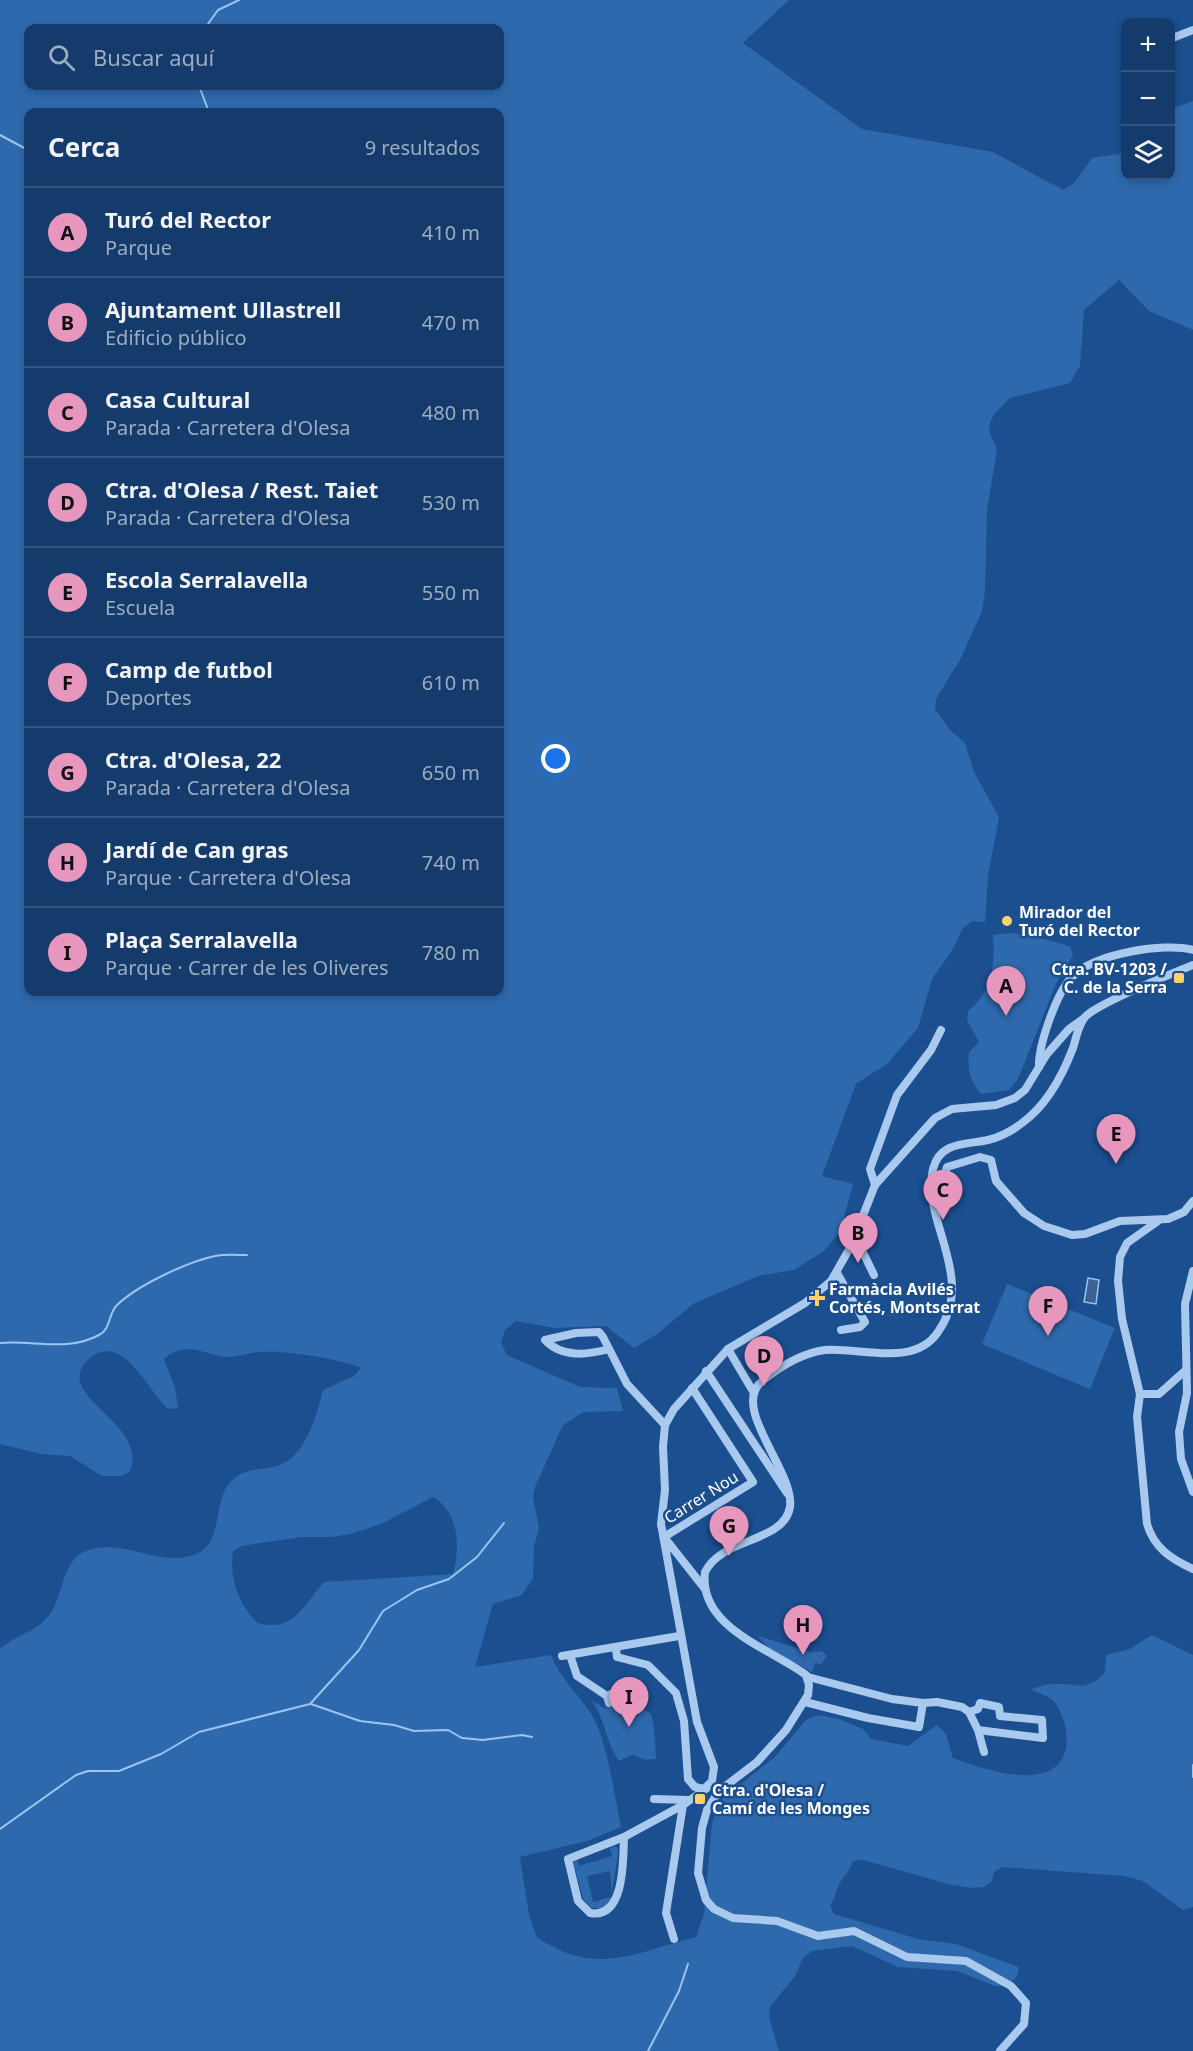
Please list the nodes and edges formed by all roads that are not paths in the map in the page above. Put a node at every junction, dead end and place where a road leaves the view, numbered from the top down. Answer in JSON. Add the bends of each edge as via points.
{"nodes":[{"id":1,"x":1193,"y":30,"type":"edge"},
{"id":2,"x":1175,"y":37,"type":"edge"},
{"id":3,"x":1193,"y":950,"type":"edge"},
{"id":4,"x":1193,"y":966,"type":"edge"},
{"id":5,"x":1083,"y":1019,"type":"junction"},
{"id":6,"x":941,"y":1030,"type":"dead end"},
{"id":7,"x":1039,"y":1068,"type":"junction"},
{"id":8,"x":875,"y":1185,"type":"junction"},
{"id":9,"x":1193,"y":1201,"type":"edge"},
{"id":10,"x":935,"y":1204,"type":"junction"},
{"id":11,"x":1158,"y":1221,"type":"junction"},
{"id":12,"x":855,"y":1236,"type":"junction"},
{"id":13,"x":1193,"y":1272,"type":"edge"},
{"id":14,"x":837,"y":1273,"type":"junction"},
{"id":15,"x":874,"y":1275,"type":"dead end"},
{"id":16,"x":841,"y":1330,"type":"dead end"},
{"id":17,"x":609,"y":1349,"type":"junction"},
{"id":18,"x":728,"y":1349,"type":"junction"},
{"id":19,"x":1186,"y":1370,"type":"junction"},
{"id":20,"x":706,"y":1371,"type":"junction"},
{"id":21,"x":692,"y":1388,"type":"junction"},
{"id":22,"x":754,"y":1393,"type":"junction"},
{"id":23,"x":1140,"y":1394,"type":"junction"},
{"id":24,"x":665,"y":1425,"type":"junction"},
{"id":25,"x":1193,"y":1492,"type":"edge"},
{"id":26,"x":789,"y":1497,"type":"junction"},
{"id":27,"x":664,"y":1537,"type":"junction"},
{"id":28,"x":1193,"y":1569,"type":"edge"},
{"id":29,"x":705,"y":1589,"type":"junction"},
{"id":30,"x":679,"y":1636,"type":"junction"},
{"id":31,"x":616,"y":1649,"type":"junction"},
{"id":32,"x":808,"y":1677,"type":"junction"},
{"id":33,"x":607,"y":1696,"type":"dead end"},
{"id":34,"x":805,"y":1702,"type":"junction"},
{"id":35,"x":923,"y":1703,"type":"junction"},
{"id":36,"x":969,"y":1712,"type":"junction"},
{"id":37,"x":978,"y":1730,"type":"junction"},
{"id":38,"x":984,"y":1752,"type":"dead end"},
{"id":39,"x":728,"y":1784,"type":"junction"},
{"id":40,"x":704,"y":1789,"type":"junction"},
{"id":41,"x":654,"y":1799,"type":"dead end"},
{"id":42,"x":686,"y":1803,"type":"junction"},
{"id":43,"x":624,"y":1837,"type":"junction"},
{"id":44,"x":674,"y":1939,"type":"dead end"},
{"id":45,"x":1000,"y":2051,"type":"edge"}],
"edges":[{"from":1,"to":2,"type":"street"},
{"from":3,"to":7,"type":"street","via":[[1163,947],[1119,955],[1075,974],[1061,995],[1045,1035]]},
{"from":4,"to":5,"type":"street","via":[[1101,1006]]},
{"from":5,"to":7,"type":"street"},
{"from":5,"to":10,"type":"street","via":[[1064,1070],[1033,1115],[1000,1136],[951,1146],[940,1154],[932,1176]]},
{"from":6,"to":8,"type":"street","via":[[897,1095],[870,1169]]},
{"from":7,"to":8,"type":"street","via":[[1025,1089],[1008,1102],[943,1113]]},
{"from":8,"to":12,"type":"street"},
{"from":9,"to":11,"type":"street","via":[[1184,1212]]},
{"from":10,"to":11,"type":"street","via":[[947,1167],[980,1157],[991,1160],[996,1181],[1024,1213],[1059,1232],[1085,1234],[1120,1221]]},
{"from":10,"to":22,"type":"street","via":[[952,1285],[944,1321],[933,1339],[923,1346],[898,1352],[820,1351],[791,1362],[761,1382]]},
{"from":11,"to":23,"type":"street","via":[[1130,1239],[1119,1266],[1122,1319]]},
{"from":12,"to":14,"type":"street"},
{"from":12,"to":15,"type":"street"},
{"from":13,"to":19,"type":"street","via":[[1185,1304]]},
{"from":14,"to":16,"type":"street","via":[[865,1322],[860,1327]]},
{"from":14,"to":18,"type":"street","via":[[805,1303]]},
{"from":17,"to":17,"type":"street","via":[[599,1332],[545,1340],[577,1354]]},
{"from":17,"to":24,"type":"street","via":[[627,1384]]},
{"from":18,"to":20,"type":"street"},
{"from":18,"to":22,"type":"street"},
{"from":19,"to":23,"type":"street","via":[[1159,1394]]},
{"from":19,"to":25,"type":"street","via":[[1180,1445]]},
{"from":20,"to":21,"type":"street"},
{"from":20,"to":26,"type":"street"},
{"from":21,"to":24,"type":"street"},
{"from":21,"to":27,"type":"street","name":"Carrer Nou","via":[[753,1482]]},
{"from":22,"to":26,"type":"street","via":[[755,1415],[783,1472]]},
{"from":23,"to":28,"type":"street","via":[[1137,1417],[1142,1492],[1150,1535],[1169,1557]]},
{"from":24,"to":27,"type":"street","via":[[661,1519]]},
{"from":26,"to":29,"type":"street","via":[[788,1512],[779,1524],[715,1557],[705,1572]]},
{"from":27,"to":29,"type":"street"},
{"from":27,"to":30,"type":"street"},
{"from":29,"to":32,"type":"street","via":[[716,1609],[742,1637]]},
{"from":30,"to":31,"type":"street"},
{"from":30,"to":40,"type":"street","via":[[697,1722],[714,1767],[712,1781]]},
{"from":31,"to":33,"type":"street","via":[[566,1656],[577,1676]]},
{"from":31,"to":40,"type":"street","via":[[617,1657],[648,1665],[676,1693],[684,1721],[688,1779],[695,1788]]},
{"from":32,"to":34,"type":"street"},
{"from":32,"to":35,"type":"street"},
{"from":34,"to":35,"type":"street","via":[[919,1727]]},
{"from":34,"to":39,"type":"street","via":[[770,1750]]},
{"from":35,"to":36,"type":"street","via":[[950,1703]]},
{"from":36,"to":37,"type":"street"},
{"from":36,"to":37,"type":"street","via":[[978,1708],[980,1702],[999,1707],[1000,1716],[1042,1720],[1043,1738]]},
{"from":37,"to":38,"type":"street"},
{"from":39,"to":40,"type":"street"},
{"from":39,"to":45,"type":"street","via":[[712,1801],[702,1828],[698,1873],[700,1888],[709,1904],[732,1918],[777,1921],[811,1935],[854,1931],[907,1958],[966,1961],[1011,1986],[1026,2003],[1024,2024]]},
{"from":40,"to":42,"type":"street"},
{"from":41,"to":42,"type":"street"},
{"from":42,"to":43,"type":"street"},
{"from":42,"to":44,"type":"street","via":[[666,1913]]},
{"from":43,"to":43,"type":"street","via":[[615,1903],[607,1912],[590,1913],[578,1901],[568,1859]]}]}
